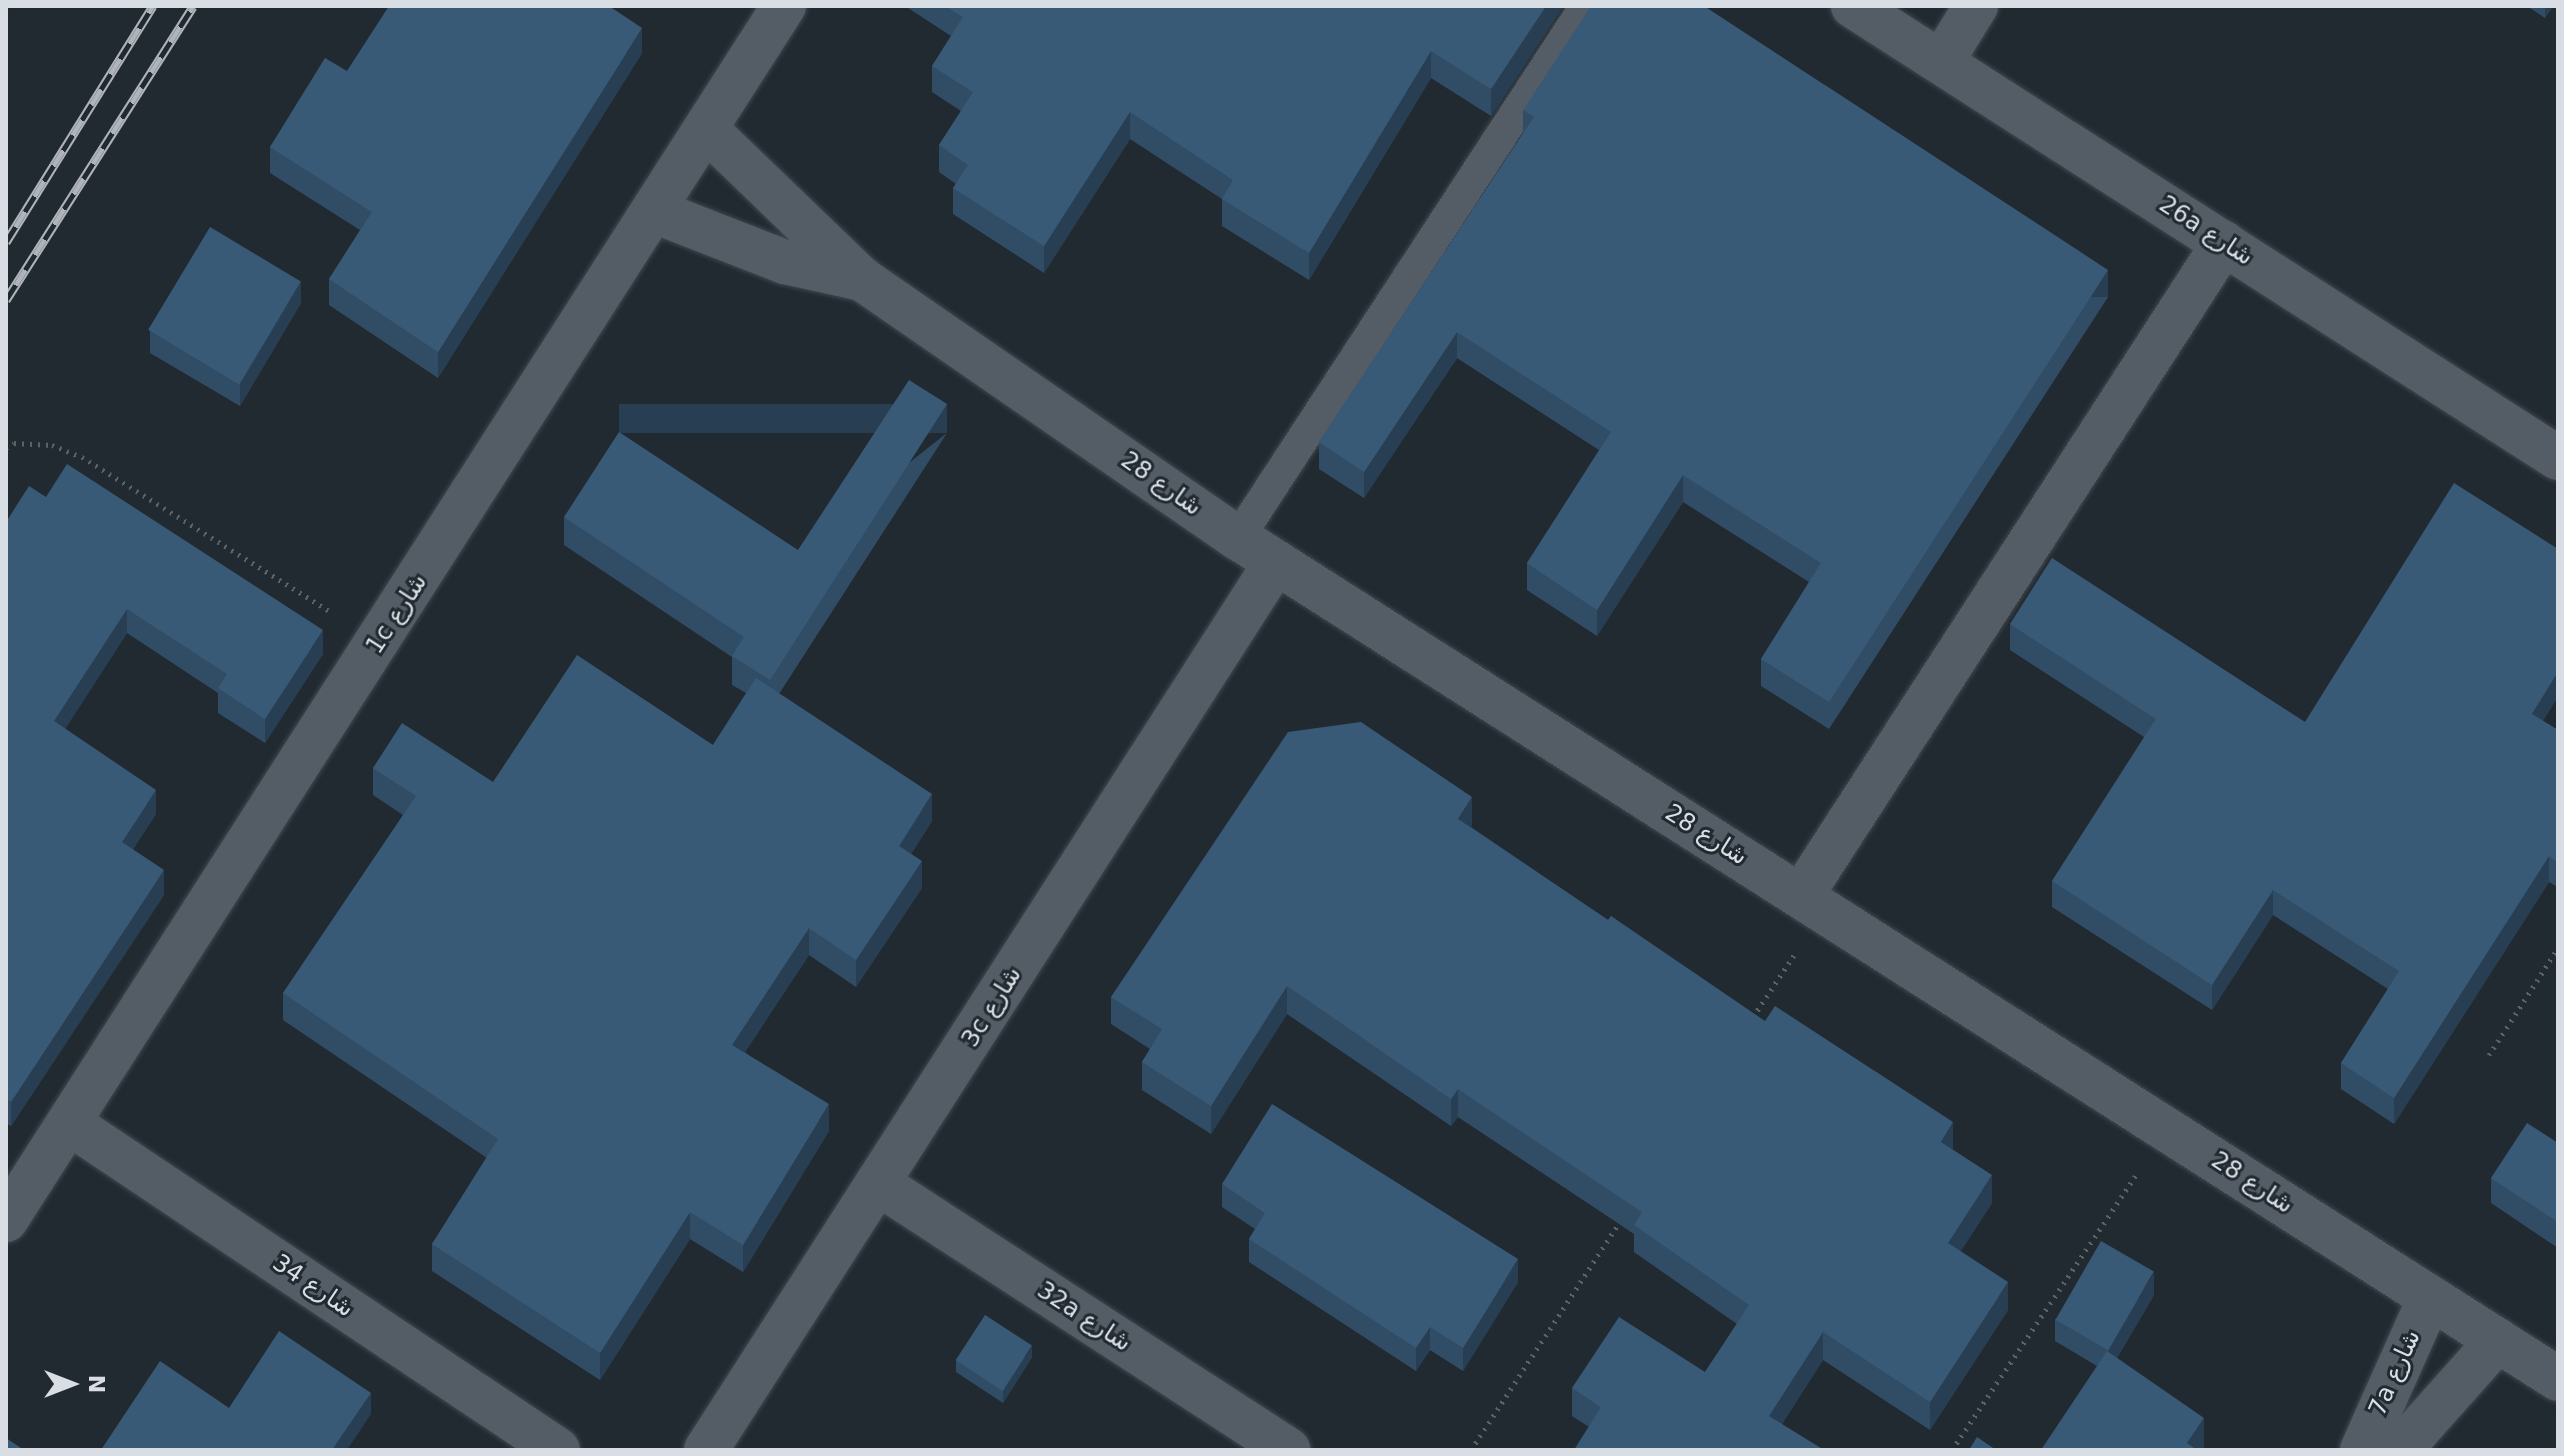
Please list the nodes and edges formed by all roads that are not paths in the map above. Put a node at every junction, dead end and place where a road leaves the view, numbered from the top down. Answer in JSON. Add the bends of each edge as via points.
{"nodes":[{"id":1,"x":784,"y":6,"type":"edge"},
{"id":2,"x":1586,"y":6,"type":"edge"},
{"id":3,"x":1853,"y":6,"type":"edge"},
{"id":4,"x":1976,"y":6,"type":"edge"},
{"id":5,"x":1942,"y":61,"type":"junction"},
{"id":6,"x":706,"y":129,"type":"junction"},
{"id":7,"x":654,"y":211,"type":"junction"},
{"id":8,"x":2224,"y":243,"type":"junction"},
{"id":9,"x":862,"y":279,"type":"junction"},
{"id":10,"x":2558,"y":458,"type":"edge"},
{"id":11,"x":1238,"y":538,"type":"junction"},
{"id":12,"x":1276,"y":562,"type":"junction"},
{"id":13,"x":1812,"y":903,"type":"junction"},
{"id":14,"x":69,"y":1123,"type":"junction"},
{"id":15,"x":879,"y":1184,"type":"junction"},
{"id":16,"x":6,"y":1220,"type":"edge"},
{"id":17,"x":2430,"y":1297,"type":"junction"},
{"id":18,"x":2498,"y":1340,"type":"junction"},
{"id":19,"x":2558,"y":1379,"type":"edge"},
{"id":20,"x":558,"y":1450,"type":"edge"},
{"id":21,"x":706,"y":1450,"type":"edge"},
{"id":22,"x":1288,"y":1450,"type":"edge"},
{"id":23,"x":2362,"y":1450,"type":"edge"},
{"id":24,"x":2400,"y":1450,"type":"edge"}],
"edges":[{"from":1,"to":6,"type":"street","name":"1c شارع"},
{"from":2,"to":11,"type":"lane"},
{"from":3,"to":5,"type":"street","name":"26a شارع"},
{"from":4,"to":5,"type":"street"},
{"from":5,"to":8,"type":"street","name":"26a شارع"},
{"from":6,"to":7,"type":"street","name":"1c شارع"},
{"from":6,"to":9,"type":"street","name":"شارع 28"},
{"from":7,"to":9,"type":"street","name":"شارع 28","via":[[785,262]]},
{"from":7,"to":14,"type":"street","name":"1c شارع"},
{"from":8,"to":10,"type":"street","name":"26a شارع"},
{"from":8,"to":13,"type":"street"},
{"from":9,"to":11,"type":"street","name":"شارع 28"},
{"from":11,"to":12,"type":"street","name":"شارع 28"},
{"from":12,"to":13,"type":"street","name":"شارع 28"},
{"from":12,"to":15,"type":"street","name":"3c شارع"},
{"from":13,"to":17,"type":"street","name":"شارع 28"},
{"from":14,"to":16,"type":"street","name":"1c شارع"},
{"from":14,"to":20,"type":"street","name":"شارع 34"},
{"from":15,"to":21,"type":"street","name":"3c شارع"},
{"from":15,"to":22,"type":"street","name":"32a شارع"},
{"from":17,"to":18,"type":"street","name":"شارع 28"},
{"from":17,"to":23,"type":"street","name":"7a شارع"},
{"from":18,"to":19,"type":"street","name":"شارع 28"},
{"from":18,"to":24,"type":"street","name":"7a شارع"}]}
